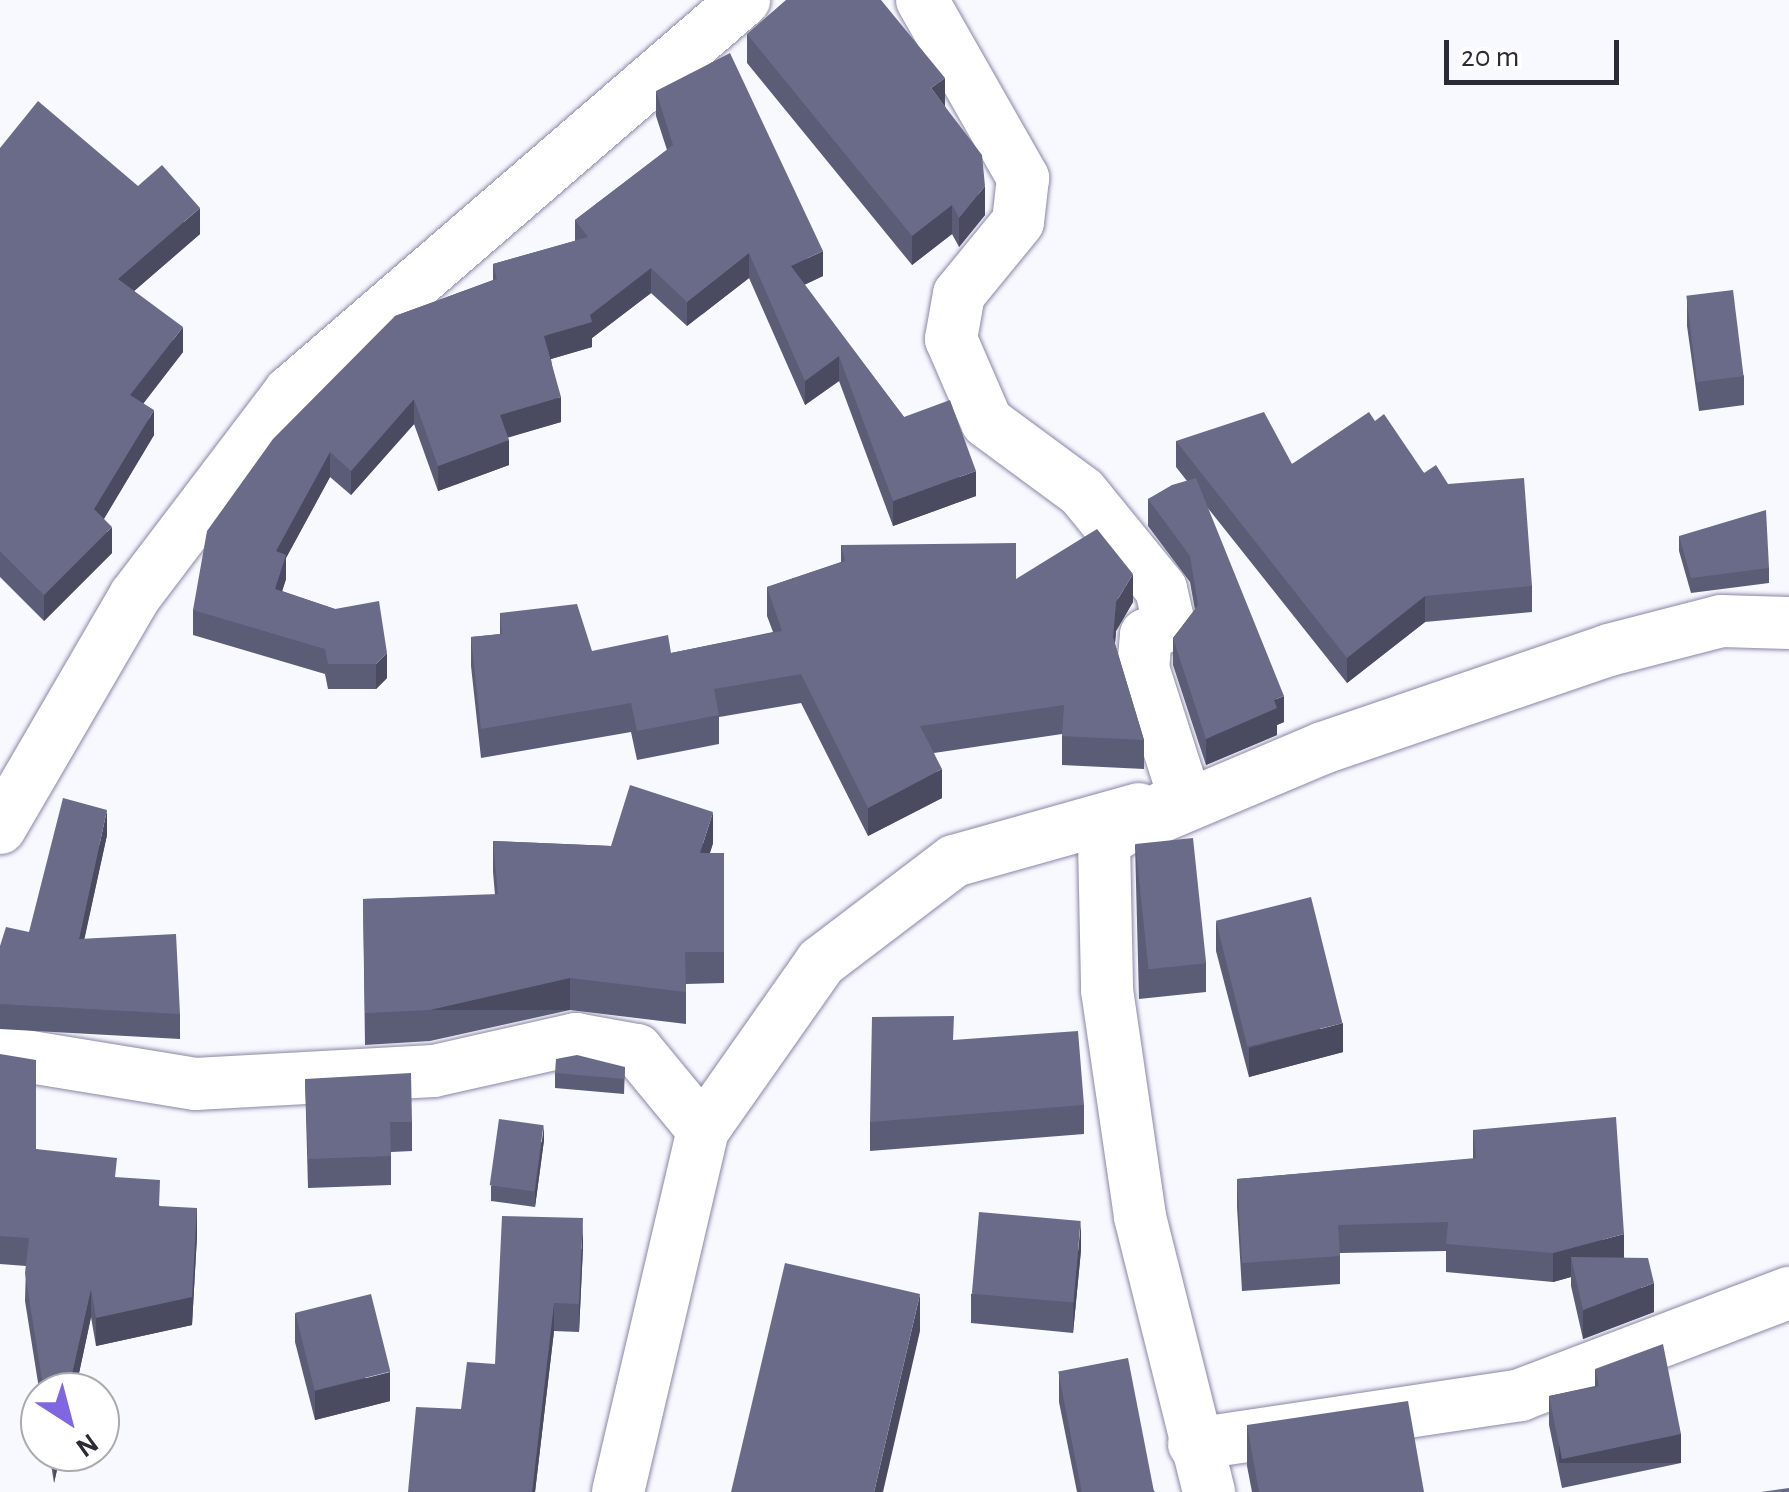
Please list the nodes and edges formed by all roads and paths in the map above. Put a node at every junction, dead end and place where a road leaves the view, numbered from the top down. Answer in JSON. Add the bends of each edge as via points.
{"nodes":[{"id":1,"x":744,"y":0,"type":"edge"},
{"id":2,"x":922,"y":0,"type":"edge"},
{"id":3,"x":1789,"y":623,"type":"edge"},
{"id":4,"x":1184,"y":796,"type":"junction"},
{"id":5,"x":0,"y":828,"type":"edge"},
{"id":6,"x":1104,"y":842,"type":"junction"},
{"id":7,"x":0,"y":1052,"type":"edge"},
{"id":8,"x":703,"y":1130,"type":"junction"},
{"id":9,"x":1789,"y":1292,"type":"edge"},
{"id":10,"x":1201,"y":1468,"type":"edge"},
{"id":11,"x":618,"y":1492,"type":"edge"}],
"edges":[{"from":1,"to":5,"type":"street","via":[[290,392],[135,596]]},
{"from":2,"to":4,"type":"street","via":[[1023,178],[1018,222],[959,294],[951,339],[988,422],[1082,492],[1161,589],[1169,625],[1146,635],[1142,668]]},
{"from":3,"to":6,"type":"street","via":[[1721,621],[1610,650],[1323,748]]},
{"from":4,"to":6,"type":"street"},
{"from":4,"to":8,"type":"street","via":[[954,861],[821,962]]},
{"from":6,"to":10,"type":"street","via":[[1107,990],[1140,1217]]},
{"from":7,"to":8,"type":"street","via":[[195,1084],[434,1071],[576,1039],[637,1050]]},
{"from":8,"to":11,"type":"street"},
{"from":9,"to":10,"type":"street","via":[[1520,1395]]}]}
